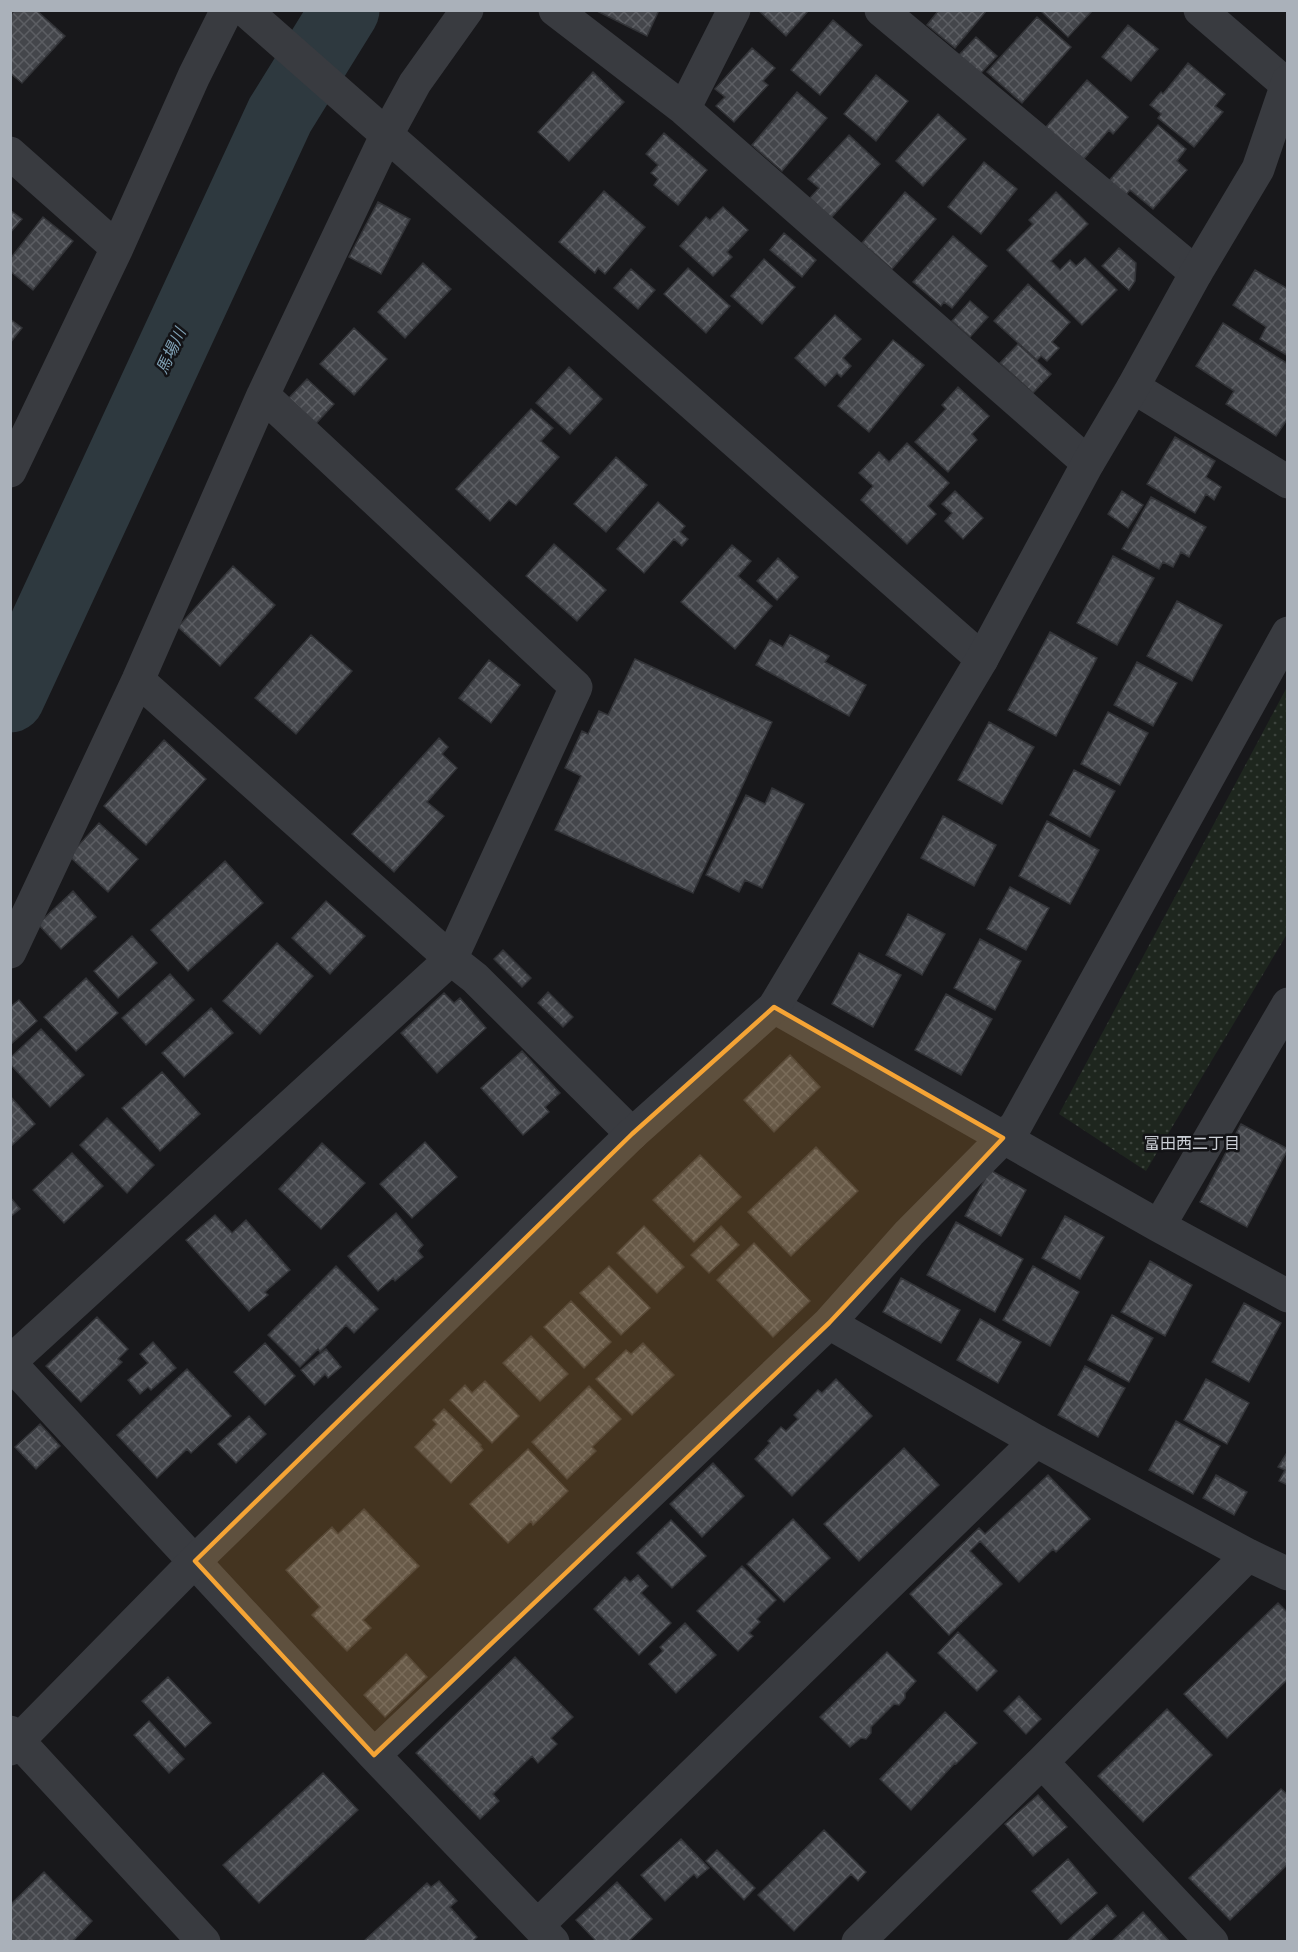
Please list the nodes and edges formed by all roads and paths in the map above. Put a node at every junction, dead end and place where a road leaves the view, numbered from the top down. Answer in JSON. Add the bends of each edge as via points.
{"nodes":[{"id":1,"x":226,"y":10,"type":"edge"},
{"id":2,"x":467,"y":10,"type":"edge"},
{"id":3,"x":555,"y":10,"type":"edge"},
{"id":4,"x":734,"y":10,"type":"edge"},
{"id":5,"x":881,"y":10,"type":"edge"},
{"id":6,"x":1200,"y":10,"type":"edge"},
{"id":7,"x":252,"y":16,"type":"edge"},
{"id":8,"x":1287,"y":82,"type":"edge"},
{"id":9,"x":684,"y":109,"type":"junction"},
{"id":10,"x":386,"y":136,"type":"junction"},
{"id":11,"x":10,"y":153,"type":"edge"},
{"id":12,"x":117,"y":248,"type":"junction"},
{"id":13,"x":1196,"y":273,"type":"junction"},
{"id":14,"x":1134,"y":387,"type":"junction"},
{"id":15,"x":263,"y":395,"type":"junction"},
{"id":16,"x":1088,"y":463,"type":"junction"},
{"id":17,"x":10,"y":471,"type":"edge"},
{"id":18,"x":1287,"y":482,"type":"edge"},
{"id":19,"x":1287,"y":633,"type":"edge"},
{"id":20,"x":982,"y":660,"type":"junction"},
{"id":21,"x":138,"y":680,"type":"junction"},
{"id":22,"x":10,"y":952,"type":"edge"},
{"id":23,"x":451,"y":959,"type":"junction"},
{"id":24,"x":1287,"y":1004,"type":"edge"},
{"id":25,"x":774,"y":1006,"type":"junction"},
{"id":26,"x":632,"y":1134,"type":"junction"},
{"id":27,"x":1003,"y":1138,"type":"junction"},
{"id":28,"x":1160,"y":1227,"type":"junction"},
{"id":29,"x":1287,"y":1296,"type":"edge"},
{"id":30,"x":829,"y":1323,"type":"junction"},
{"id":31,"x":10,"y":1363,"type":"edge"},
{"id":32,"x":1036,"y":1441,"type":"junction"},
{"id":33,"x":1248,"y":1555,"type":"junction"},
{"id":34,"x":195,"y":1561,"type":"junction"},
{"id":35,"x":1287,"y":1574,"type":"edge"},
{"id":36,"x":13,"y":1740,"type":"edge"},
{"id":37,"x":375,"y":1755,"type":"junction"},
{"id":38,"x":1042,"y":1762,"type":"junction"},
{"id":39,"x":545,"y":1933,"type":"edge"},
{"id":40,"x":878,"y":1934,"type":"edge"},
{"id":41,"x":204,"y":1941,"type":"edge"},
{"id":42,"x":1212,"y":1941,"type":"edge"}],
"edges":[{"from":1,"to":12,"type":"street"},
{"from":2,"to":10,"type":"street","via":[[415,83]]},
{"from":3,"to":9,"type":"street"},
{"from":4,"to":9,"type":"street"},
{"from":5,"to":13,"type":"street"},
{"from":6,"to":8,"type":"street"},
{"from":7,"to":10,"type":"street"},
{"from":8,"to":13,"type":"street","via":[[1258,169]]},
{"from":9,"to":16,"type":"street"},
{"from":10,"to":15,"type":"street"},
{"from":10,"to":20,"type":"street"},
{"from":11,"to":12,"type":"street"},
{"from":12,"to":17,"type":"street"},
{"from":13,"to":14,"type":"street"},
{"from":14,"to":16,"type":"street"},
{"from":14,"to":18,"type":"street"},
{"from":15,"to":21,"type":"street"},
{"from":15,"to":23,"type":"street","via":[[576,687]]},
{"from":16,"to":20,"type":"street"},
{"from":19,"to":27,"type":"street","via":[[1016,1125]]},
{"from":20,"to":25,"type":"street"},
{"from":21,"to":22,"type":"street"},
{"from":21,"to":23,"type":"street"},
{"from":23,"to":26,"type":"street","via":[[475,978]]},
{"from":23,"to":31,"type":"street"},
{"from":24,"to":28,"type":"street"},
{"from":25,"to":26,"type":"street"},
{"from":25,"to":27,"type":"street"},
{"from":26,"to":34,"type":"street"},
{"from":27,"to":28,"type":"street"},
{"from":27,"to":30,"type":"street","via":[[909,1233]]},
{"from":28,"to":29,"type":"street"},
{"from":30,"to":32,"type":"street"},
{"from":30,"to":37,"type":"street"},
{"from":31,"to":34,"type":"street"},
{"from":32,"to":33,"type":"street"},
{"from":32,"to":39,"type":"street"},
{"from":33,"to":35,"type":"street"},
{"from":33,"to":38,"type":"street"},
{"from":34,"to":36,"type":"street"},
{"from":34,"to":37,"type":"street"},
{"from":36,"to":41,"type":"street"},
{"from":37,"to":39,"type":"street"},
{"from":38,"to":40,"type":"street"},
{"from":38,"to":42,"type":"street"}]}
